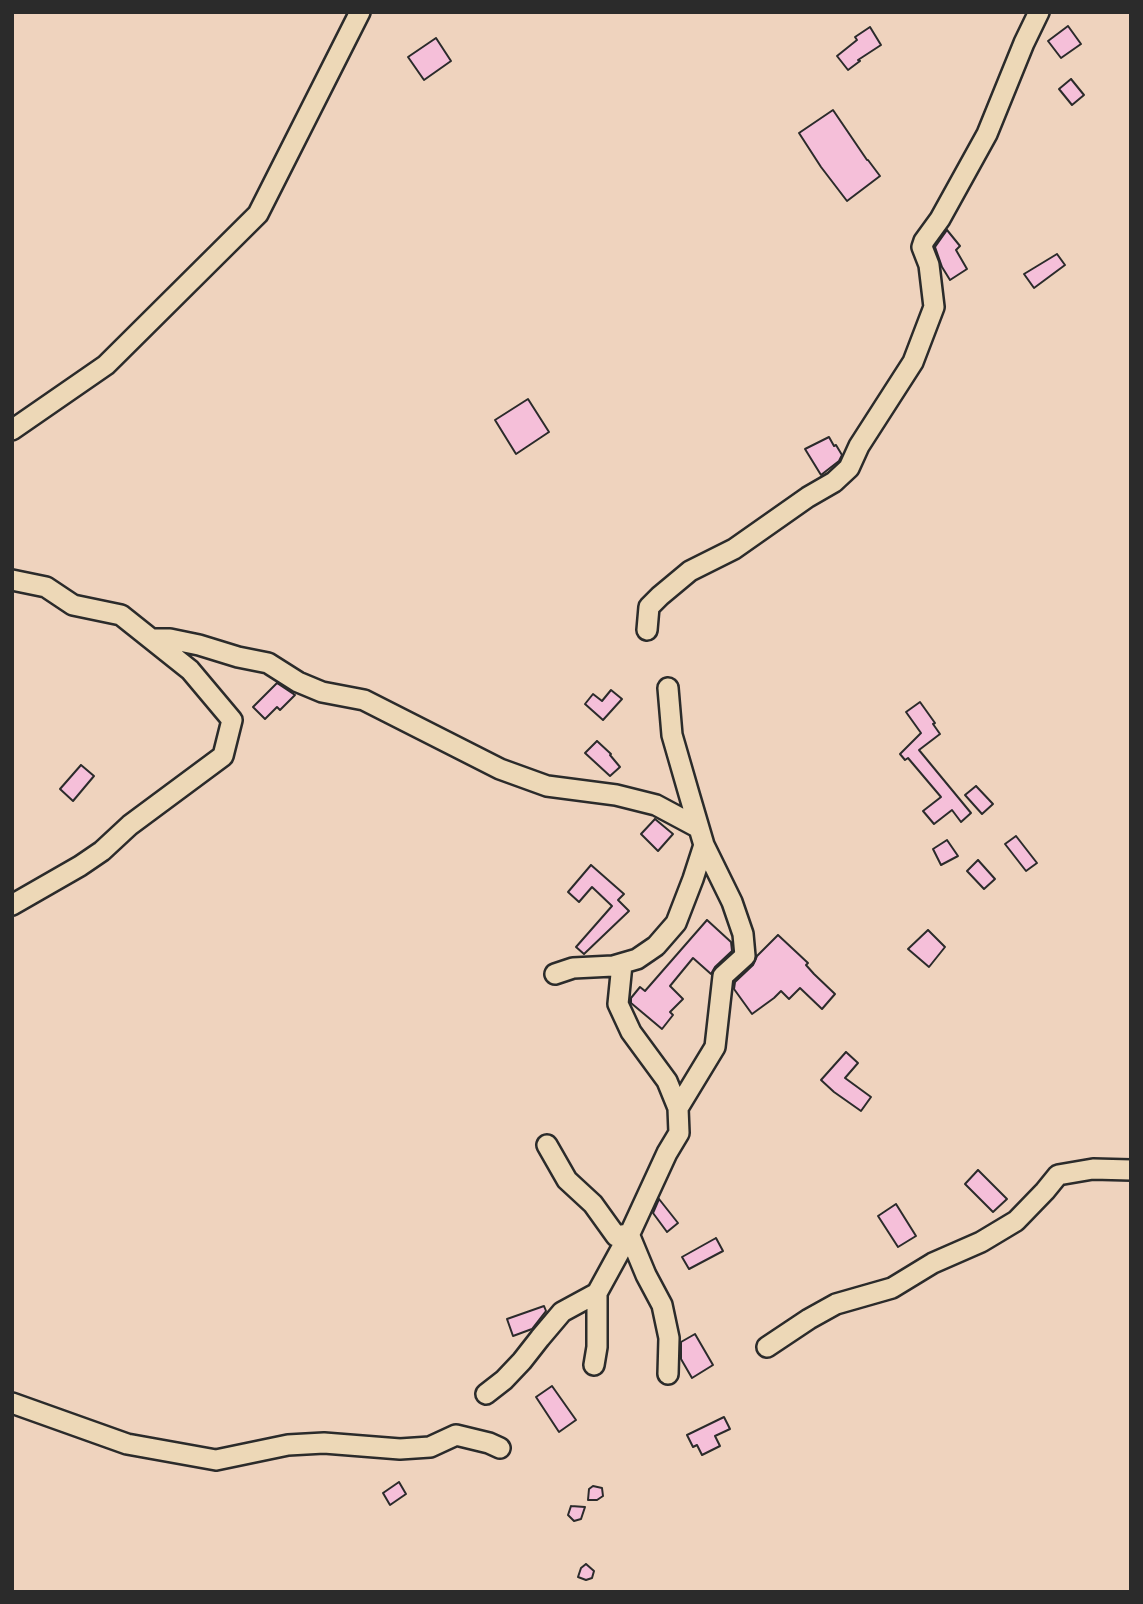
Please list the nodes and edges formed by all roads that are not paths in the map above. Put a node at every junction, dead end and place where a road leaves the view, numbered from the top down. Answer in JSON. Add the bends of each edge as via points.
{"nodes":[{"id":1,"x":360,"y":12,"type":"edge"},
{"id":2,"x":1040,"y":12,"type":"edge"},
{"id":3,"x":12,"y":430,"type":"edge"},
{"id":4,"x":12,"y":579,"type":"edge"},
{"id":5,"x":647,"y":630,"type":"dead end"},
{"id":6,"x":150,"y":639,"type":"junction"},
{"id":7,"x":668,"y":688,"type":"dead end"},
{"id":8,"x":701,"y":837,"type":"junction"},
{"id":9,"x":12,"y":905,"type":"edge"},
{"id":10,"x":622,"y":964,"type":"junction"},
{"id":11,"x":555,"y":974,"type":"dead end"},
{"id":12,"x":678,"y":1108,"type":"junction"},
{"id":13,"x":547,"y":1145,"type":"dead end"},
{"id":14,"x":1131,"y":1170,"type":"edge"},
{"id":15,"x":629,"y":1234,"type":"junction"},
{"id":16,"x":597,"y":1293,"type":"junction"},
{"id":17,"x":767,"y":1347,"type":"dead end"},
{"id":18,"x":594,"y":1365,"type":"dead end"},
{"id":19,"x":668,"y":1374,"type":"dead end"},
{"id":20,"x":486,"y":1394,"type":"dead end"},
{"id":21,"x":12,"y":1403,"type":"edge"},
{"id":22,"x":500,"y":1448,"type":"dead end"}],
"edges":[{"from":1,"to":3,"type":"street","via":[[258,214],[106,365]]},
{"from":2,"to":5,"type":"street","via":[[986,134],[924,241],[934,306],[913,362],[849,468],[734,548],[690,571],[649,607]]},
{"from":4,"to":6,"type":"street","via":[[46,587],[73,605],[121,615]]},
{"from":6,"to":8,"type":"street","via":[[190,643],[268,663],[322,692],[364,700],[500,769],[547,786],[656,805]]},
{"from":6,"to":9,"type":"street","via":[[190,670],[232,720],[223,756],[102,851]]},
{"from":7,"to":8,"type":"street","via":[[672,734]]},
{"from":8,"to":10,"type":"street","via":[[693,879],[676,923],[656,946]]},
{"from":8,"to":12,"type":"street","via":[[732,902],[745,956],[723,976],[715,1047]]},
{"from":10,"to":11,"type":"street"},
{"from":10,"to":12,"type":"street","via":[[618,1003],[631,1032],[667,1081]]},
{"from":12,"to":15,"type":"street","via":[[679,1133]]},
{"from":13,"to":15,"type":"street","via":[[567,1180],[593,1204],[616,1236]]},
{"from":14,"to":17,"type":"street","via":[[1093,1169],[1058,1175],[1016,1221],[981,1242],[892,1287],[836,1304]]},
{"from":15,"to":16,"type":"street"},
{"from":15,"to":19,"type":"street","via":[[662,1305]]},
{"from":16,"to":18,"type":"street"},
{"from":16,"to":20,"type":"street","via":[[562,1312],[522,1362]]},
{"from":21,"to":22,"type":"street","via":[[127,1444],[216,1460],[288,1445],[430,1447],[456,1435]]}]}
